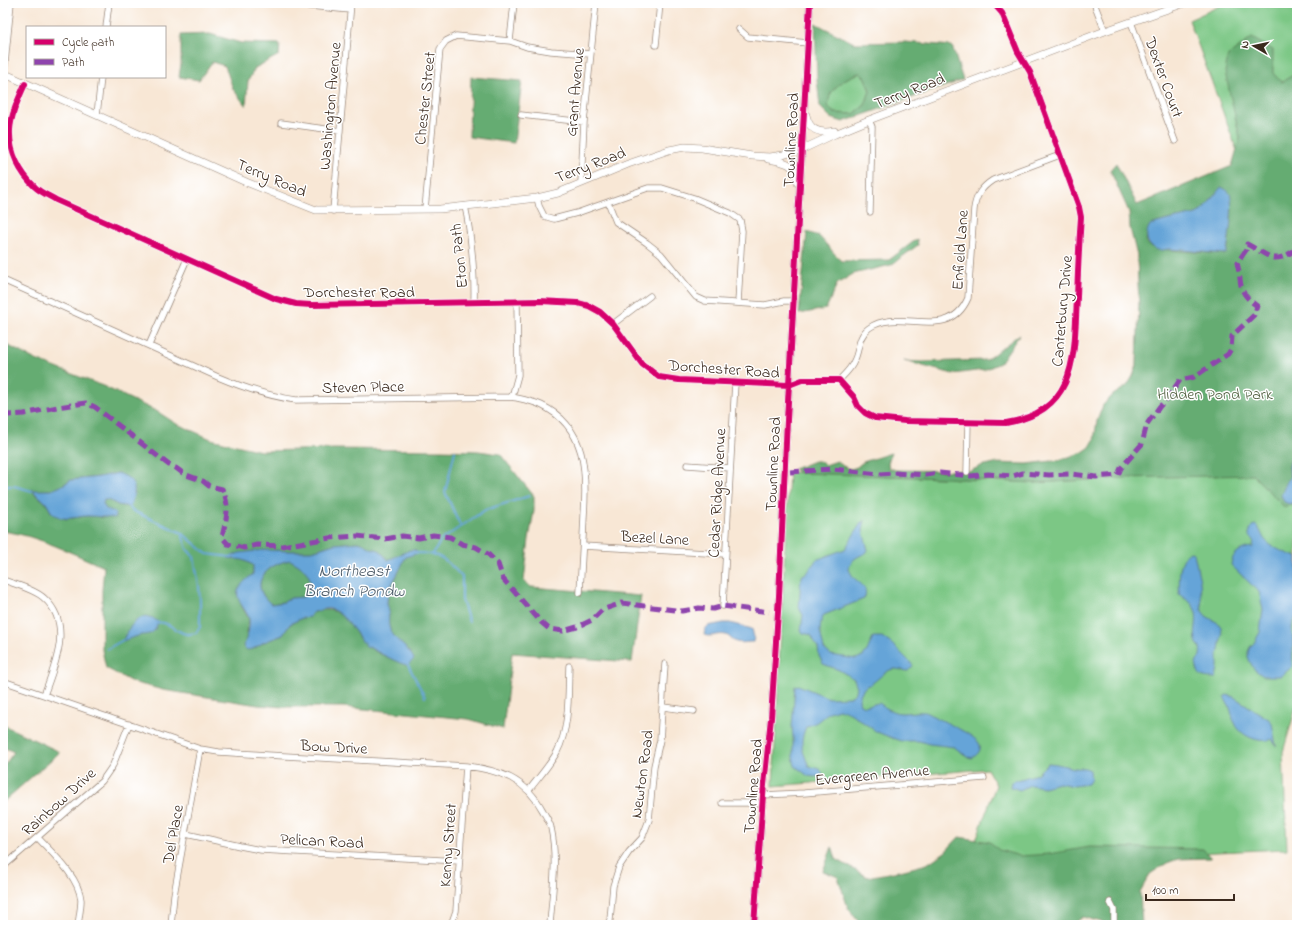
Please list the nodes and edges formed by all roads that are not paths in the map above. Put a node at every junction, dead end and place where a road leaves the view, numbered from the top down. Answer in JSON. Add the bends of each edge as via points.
{"nodes":[{"id":1,"x":11,"y":3,"type":"edge"},
{"id":2,"x":109,"y":3,"type":"edge"},
{"id":3,"x":280,"y":3,"type":"edge"},
{"id":4,"x":351,"y":3,"type":"edge"},
{"id":5,"x":514,"y":3,"type":"edge"},
{"id":6,"x":596,"y":3,"type":"edge"},
{"id":7,"x":660,"y":3,"type":"edge"},
{"id":8,"x":810,"y":3,"type":"edge"},
{"id":9,"x":993,"y":3,"type":"edge"},
{"id":10,"x":1094,"y":3,"type":"edge"},
{"id":11,"x":1185,"y":3,"type":"edge"},
{"id":12,"x":350,"y":10,"type":"junction"},
{"id":13,"x":1131,"y":22,"type":"junction"},
{"id":14,"x":106,"y":26,"type":"edge"},
{"id":15,"x":739,"y":29,"type":"dead end"},
{"id":16,"x":1105,"y":31,"type":"junction"},
{"id":17,"x":510,"y":41,"type":"junction"},
{"id":18,"x":808,"y":43,"type":"junction"},
{"id":19,"x":656,"y":45,"type":"dead end"},
{"id":20,"x":590,"y":54,"type":"junction"},
{"id":21,"x":1024,"y":62,"type":"junction"},
{"id":22,"x":3,"y":73,"type":"edge"},
{"id":23,"x":101,"y":78,"type":"edge"},
{"id":24,"x":25,"y":84,"type":"junction"},
{"id":25,"x":805,"y":108,"type":"junction"},
{"id":26,"x":98,"y":115,"type":"junction"},
{"id":27,"x":521,"y":115,"type":"dead end"},
{"id":28,"x":869,"y":120,"type":"junction"},
{"id":29,"x":584,"y":122,"type":"junction"},
{"id":30,"x":281,"y":123,"type":"dead end"},
{"id":31,"x":851,"y":127,"type":"junction"},
{"id":32,"x":340,"y":131,"type":"junction"},
{"id":33,"x":1175,"y":141,"type":"dead end"},
{"id":34,"x":803,"y":149,"type":"junction"},
{"id":35,"x":1060,"y":155,"type":"junction"},
{"id":36,"x":752,"y":156,"type":"junction"},
{"id":37,"x":581,"y":183,"type":"junction"},
{"id":38,"x":537,"y":198,"type":"junction"},
{"id":39,"x":608,"y":202,"type":"junction"},
{"id":40,"x":465,"y":206,"type":"junction"},
{"id":41,"x":425,"y":209,"type":"junction"},
{"id":42,"x":800,"y":209,"type":"junction"},
{"id":43,"x":333,"y":211,"type":"junction"},
{"id":44,"x":870,"y":212,"type":"dead end"},
{"id":45,"x":187,"y":259,"type":"junction"},
{"id":46,"x":3,"y":280,"type":"edge"},
{"id":47,"x":650,"y":296,"type":"dead end"},
{"id":48,"x":474,"y":302,"type":"junction"},
{"id":49,"x":517,"y":302,"type":"junction"},
{"id":50,"x":794,"y":302,"type":"junction"},
{"id":51,"x":738,"y":304,"type":"junction"},
{"id":52,"x":613,"y":324,"type":"junction"},
{"id":53,"x":149,"y":345,"type":"junction"},
{"id":54,"x":839,"y":380,"type":"junction"},
{"id":55,"x":735,"y":382,"type":"junction"},
{"id":56,"x":789,"y":385,"type":"junction"},
{"id":57,"x":512,"y":397,"type":"junction"},
{"id":58,"x":968,"y":422,"type":"junction"},
{"id":59,"x":687,"y":465,"type":"dead end"},
{"id":60,"x":730,"y":468,"type":"junction"},
{"id":61,"x":967,"y":472,"type":"dead end"},
{"id":62,"x":583,"y":546,"type":"junction"},
{"id":63,"x":725,"y":554,"type":"junction"},
{"id":64,"x":3,"y":580,"type":"edge"},
{"id":65,"x":580,"y":593,"type":"dead end"},
{"id":66,"x":723,"y":606,"type":"dead end"},
{"id":67,"x":665,"y":664,"type":"dead end"},
{"id":68,"x":569,"y":666,"type":"dead end"},
{"id":69,"x":3,"y":681,"type":"edge"},
{"id":70,"x":44,"y":695,"type":"junction"},
{"id":71,"x":663,"y":707,"type":"junction"},
{"id":72,"x":694,"y":711,"type":"dead end"},
{"id":73,"x":129,"y":724,"type":"junction"},
{"id":74,"x":200,"y":749,"type":"junction"},
{"id":75,"x":466,"y":766,"type":"junction"},
{"id":76,"x":984,"y":778,"type":"dead end"},
{"id":77,"x":529,"y":790,"type":"junction"},
{"id":78,"x":763,"y":795,"type":"junction"},
{"id":79,"x":722,"y":803,"type":"dead end"},
{"id":80,"x":762,"y":804,"type":"junction"},
{"id":81,"x":186,"y":834,"type":"junction"},
{"id":82,"x":38,"y":838,"type":"junction"},
{"id":83,"x":459,"y":861,"type":"junction"},
{"id":84,"x":3,"y":867,"type":"edge"},
{"id":85,"x":1110,"y":902,"type":"dead end"},
{"id":86,"x":78,"y":925,"type":"edge"},
{"id":87,"x":171,"y":925,"type":"edge"},
{"id":88,"x":451,"y":925,"type":"edge"},
{"id":89,"x":550,"y":925,"type":"edge"},
{"id":90,"x":607,"y":925,"type":"edge"},
{"id":91,"x":754,"y":925,"type":"edge"},
{"id":92,"x":1114,"y":925,"type":"edge"}],
"edges":[{"from":1,"to":22,"type":"street"},
{"from":2,"to":14,"type":"street"},
{"from":3,"to":12,"type":"street"},
{"from":4,"to":12,"type":"street","name":"Washington Avenue"},
{"from":5,"to":17,"type":"street"},
{"from":6,"to":20,"type":"street","name":"Grant Avenue"},
{"from":7,"to":19,"type":"street"},
{"from":8,"to":18,"type":"street","name":"Townline Road"},
{"from":9,"to":21,"type":"street","name":"Canterbury Drive","via":[[1002,13]]},
{"from":10,"to":16,"type":"street"},
{"from":11,"to":13,"type":"street","name":"Terry Road"},
{"from":12,"to":32,"type":"street","name":"Washington Avenue"},
{"from":13,"to":16,"type":"street","name":"Terry Road"},
{"from":13,"to":33,"type":"street","name":"Dexter Court"},
{"from":15,"to":18,"type":"street","via":[[748,37]]},
{"from":16,"to":21,"type":"street","name":"Terry Road"},
{"from":17,"to":20,"type":"street","name":"Chester Street","via":[[551,51]]},
{"from":17,"to":41,"type":"street","name":"Chester Street","via":[[456,36],[446,41],[440,49]]},
{"from":18,"to":25,"type":"street","name":"Townline Road"},
{"from":20,"to":29,"type":"street","name":"Grant Avenue"},
{"from":21,"to":28,"type":"street","name":"Terry Road"},
{"from":21,"to":35,"type":"street","name":"Canterbury Drive"},
{"from":22,"to":24,"type":"street","name":"Terry Road"},
{"from":23,"to":26,"type":"street"},
{"from":24,"to":26,"type":"street","name":"Terry Road"},
{"from":24,"to":45,"type":"street","name":"Dorchester Road","via":[[16,104],[10,130],[13,155],[23,174],[36,188],[56,200]]},
{"from":25,"to":31,"type":"street","via":[[808,122],[817,131],[828,132]]},
{"from":25,"to":34,"type":"street","name":"Townline Road"},
{"from":26,"to":43,"type":"street","name":"Terry Road","via":[[285,198],[316,210]]},
{"from":27,"to":29,"type":"street"},
{"from":28,"to":31,"type":"street","name":"Terry Road"},
{"from":28,"to":44,"type":"street","via":[[872,127]]},
{"from":29,"to":37,"type":"street","name":"Grant Avenue"},
{"from":30,"to":32,"type":"street"},
{"from":31,"to":34,"type":"street","name":"Terry Road"},
{"from":32,"to":43,"type":"street","name":"Washington Avenue"},
{"from":34,"to":36,"type":"street","name":"Terry Road","via":[[770,157]]},
{"from":34,"to":42,"type":"street","name":"Townline Road"},
{"from":35,"to":54,"type":"street","name":"Enfield Lane","via":[[993,180],[980,192],[974,209],[968,298],[958,314],[944,321],[886,321],[877,324],[861,337],[855,360]]},
{"from":35,"to":58,"type":"street","name":"Canterbury Drive","via":[[1081,217],[1075,337],[1070,373],[1065,385],[1051,403],[1032,416],[1006,423]]},
{"from":36,"to":37,"type":"street","name":"Terry Road","via":[[685,147],[669,150]]},
{"from":36,"to":42,"type":"street","via":[[785,162],[794,169],[797,175]]},
{"from":37,"to":38,"type":"street","name":"Terry Road","via":[[558,193]]},
{"from":38,"to":39,"type":"street","via":[[544,216],[554,219]]},
{"from":38,"to":40,"type":"street","name":"Terry Road"},
{"from":39,"to":51,"type":"street","via":[[616,222],[661,254],[696,297],[705,301]]},
{"from":39,"to":51,"type":"street","via":[[648,188],[662,188],[730,212],[740,220],[742,231]]},
{"from":40,"to":41,"type":"street","name":"Terry Road"},
{"from":40,"to":48,"type":"street","name":"Eton Path","via":[[472,258]]},
{"from":41,"to":43,"type":"street","name":"Terry Road"},
{"from":42,"to":50,"type":"street","name":"Townline Road"},
{"from":45,"to":48,"type":"street","name":"Dorchester Road","via":[[276,299],[296,304]]},
{"from":45,"to":53,"type":"street"},
{"from":46,"to":53,"type":"street","name":"Steven Place"},
{"from":47,"to":52,"type":"street"},
{"from":48,"to":49,"type":"street","name":"Dorchester Road"},
{"from":49,"to":52,"type":"street","name":"Dorchester Road","via":[[578,303],[600,312]]},
{"from":49,"to":57,"type":"street","via":[[518,375]]},
{"from":50,"to":51,"type":"street"},
{"from":50,"to":56,"type":"street","name":"Townline Road"},
{"from":52,"to":55,"type":"street","name":"Dorchester Road","via":[[642,364],[659,377]]},
{"from":53,"to":57,"type":"street","name":"Steven Place","via":[[249,390],[275,397],[296,400]]},
{"from":54,"to":56,"type":"street","via":[[802,380]]},
{"from":54,"to":58,"type":"street","name":"Canterbury Drive","via":[[854,397],[858,406],[875,418]]},
{"from":55,"to":56,"type":"street","name":"Dorchester Road"},
{"from":55,"to":60,"type":"street","name":"Cedar Ridge Avenue"},
{"from":56,"to":78,"type":"street","name":"Townline Road","via":[[779,596]]},
{"from":57,"to":62,"type":"street","name":"Steven Place","via":[[541,405],[553,412],[568,427],[581,448],[585,474]]},
{"from":58,"to":61,"type":"street"},
{"from":59,"to":60,"type":"street"},
{"from":60,"to":63,"type":"street","name":"Cedar Ridge Avenue"},
{"from":62,"to":63,"type":"street","name":"Bezel Lane"},
{"from":62,"to":65,"type":"street","name":"Steven Place"},
{"from":63,"to":66,"type":"street","name":"Cedar Ridge Avenue"},
{"from":64,"to":70,"type":"street","via":[[44,598],[53,609],[59,624],[60,642],[55,667]]},
{"from":67,"to":71,"type":"street","name":"Newton Road"},
{"from":68,"to":77,"type":"street","via":[[563,739],[551,762]]},
{"from":69,"to":70,"type":"street","name":"Bow Drive"},
{"from":70,"to":73,"type":"street","name":"Bow Drive"},
{"from":71,"to":72,"type":"street"},
{"from":71,"to":90,"type":"street","name":"Newton Road","via":[[649,820],[642,838],[619,867],[613,886],[610,920]]},
{"from":73,"to":74,"type":"street","name":"Bow Drive"},
{"from":73,"to":82,"type":"street","name":"Rainbow Drive","via":[[113,765],[102,782]]},
{"from":74,"to":75,"type":"street","name":"Bow Drive"},
{"from":74,"to":81,"type":"street","name":"Del Place"},
{"from":75,"to":77,"type":"street","name":"Bow Drive","via":[[488,769],[510,777]]},
{"from":75,"to":83,"type":"street","name":"Kenny Street"},
{"from":76,"to":78,"type":"street","name":"Evergreen Avenue"},
{"from":77,"to":89,"type":"street","name":"Bow Drive","via":[[551,826],[554,850]]},
{"from":78,"to":80,"type":"street","name":"Townline Road"},
{"from":79,"to":80,"type":"street"},
{"from":80,"to":91,"type":"street","name":"Townline Road"},
{"from":81,"to":83,"type":"street","name":"Pelican Road","via":[[261,850]]},
{"from":81,"to":87,"type":"street","name":"Del Place"},
{"from":82,"to":84,"type":"street","name":"Rainbow Drive"},
{"from":82,"to":86,"type":"street","via":[[76,883],[81,900]]},
{"from":83,"to":88,"type":"street","name":"Kenny Street","via":[[456,911]]},
{"from":85,"to":92,"type":"street","via":[[1114,910]]}]}
